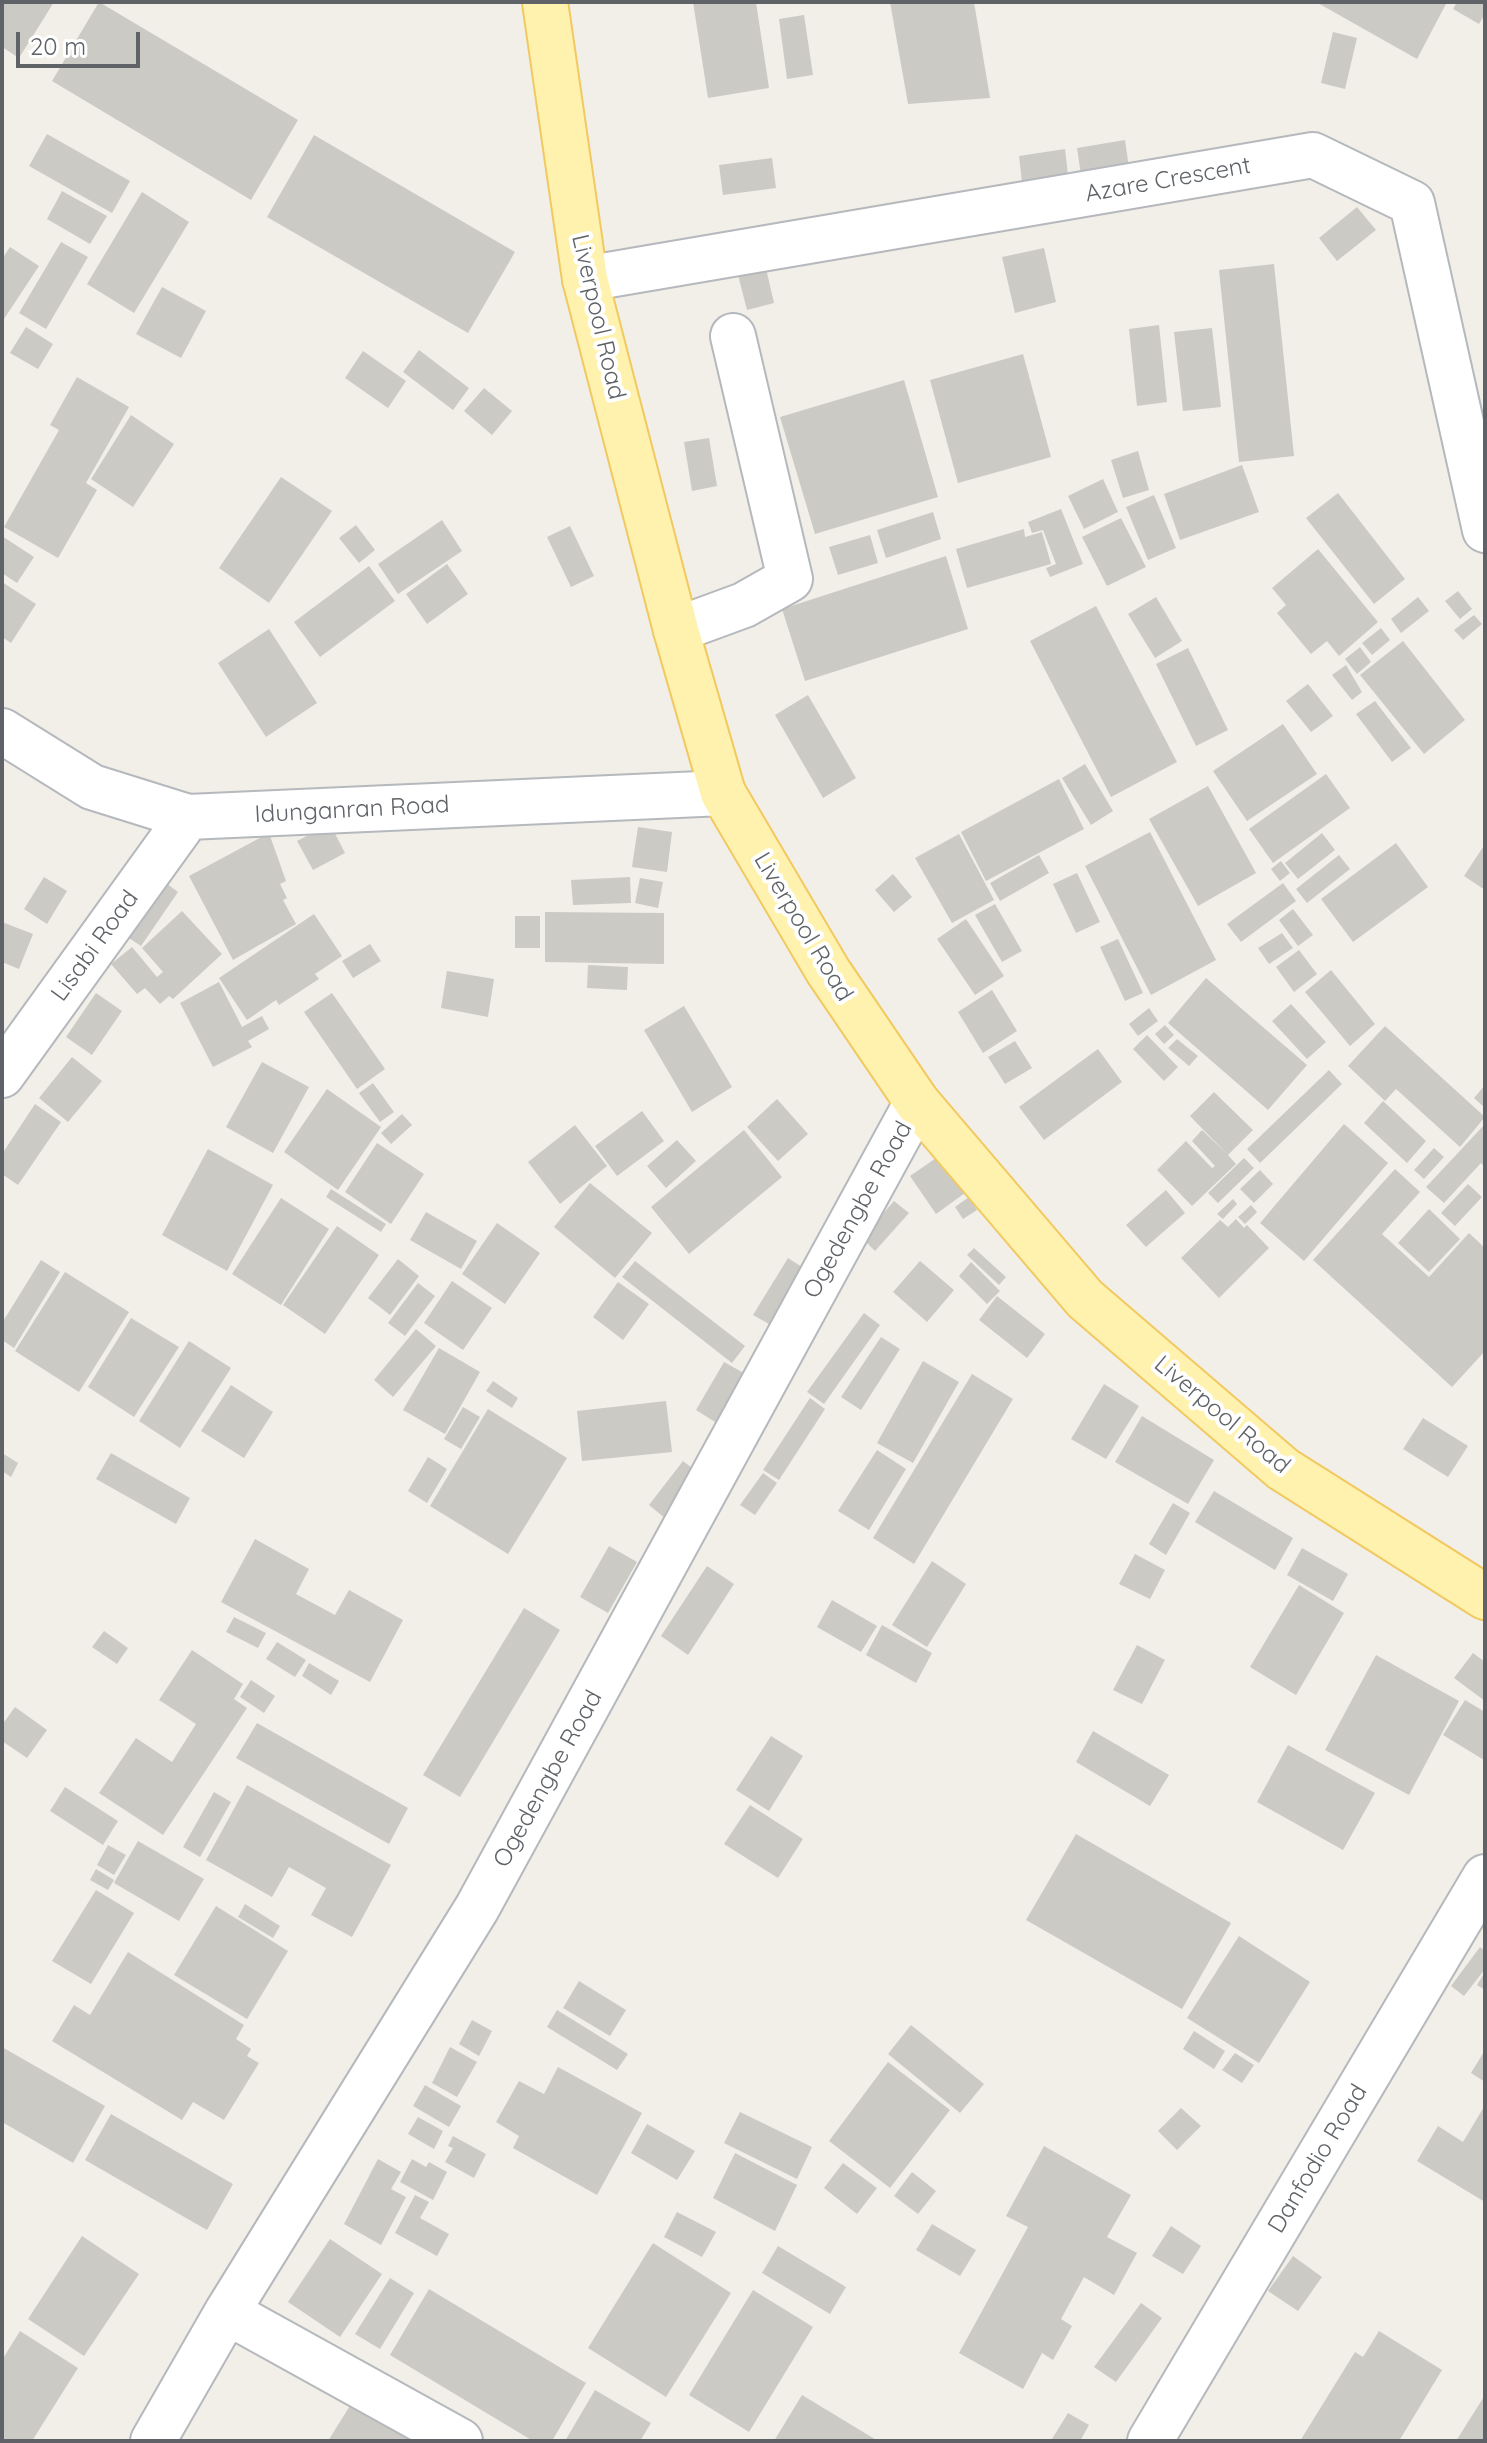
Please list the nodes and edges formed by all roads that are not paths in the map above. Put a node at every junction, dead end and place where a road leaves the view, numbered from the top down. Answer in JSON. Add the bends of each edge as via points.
{"nodes":[{"id":1,"x":545,"y":2,"type":"edge"},
{"id":2,"x":585,"y":279,"type":"junction"},
{"id":3,"x":733,"y":336,"type":"dead end"},
{"id":4,"x":1485,"y":530,"type":"edge"},
{"id":5,"x":676,"y":630,"type":"junction"},
{"id":6,"x":2,"y":731,"type":"edge"},
{"id":7,"x":723,"y":793,"type":"junction"},
{"id":8,"x":188,"y":817,"type":"junction"},
{"id":9,"x":2,"y":1075,"type":"edge"},
{"id":10,"x":917,"y":1102,"type":"junction"},
{"id":11,"x":1485,"y":1597,"type":"edge"},
{"id":12,"x":1485,"y":1877,"type":"edge"},
{"id":13,"x":227,"y":2312,"type":"junction"},
{"id":14,"x":153,"y":2441,"type":"edge"},
{"id":15,"x":460,"y":2441,"type":"edge"},
{"id":16,"x":1150,"y":2441,"type":"edge"}],
"edges":[{"from":1,"to":2,"type":"main road","name":"Liverpool Road"},
{"from":2,"to":4,"type":"street","name":"Azare Crescent","via":[[1313,155],[1412,203]]},
{"from":2,"to":5,"type":"main road","name":"Liverpool Road"},
{"from":3,"to":5,"type":"street","via":[[790,579],[744,605]]},
{"from":5,"to":7,"type":"main road","name":"Liverpool Road"},
{"from":6,"to":8,"type":"street","name":"Idunganran Road","via":[[92,787]]},
{"from":7,"to":8,"type":"street","name":"Idunganran Road"},
{"from":7,"to":10,"type":"main road","name":"Liverpool Road","via":[[828,971]]},
{"from":8,"to":9,"type":"street","name":"Lisabi Road"},
{"from":10,"to":11,"type":"main road","name":"Liverpool Road","via":[[1085,1299],[1283,1469]]},
{"from":10,"to":13,"type":"street","name":"Ogedengbe Road","via":[[477,1908]]},
{"from":12,"to":16,"type":"street","name":"Danfodio Road"},
{"from":13,"to":14,"type":"street","name":"Ogedengbe Road"},
{"from":13,"to":15,"type":"street"}]}
